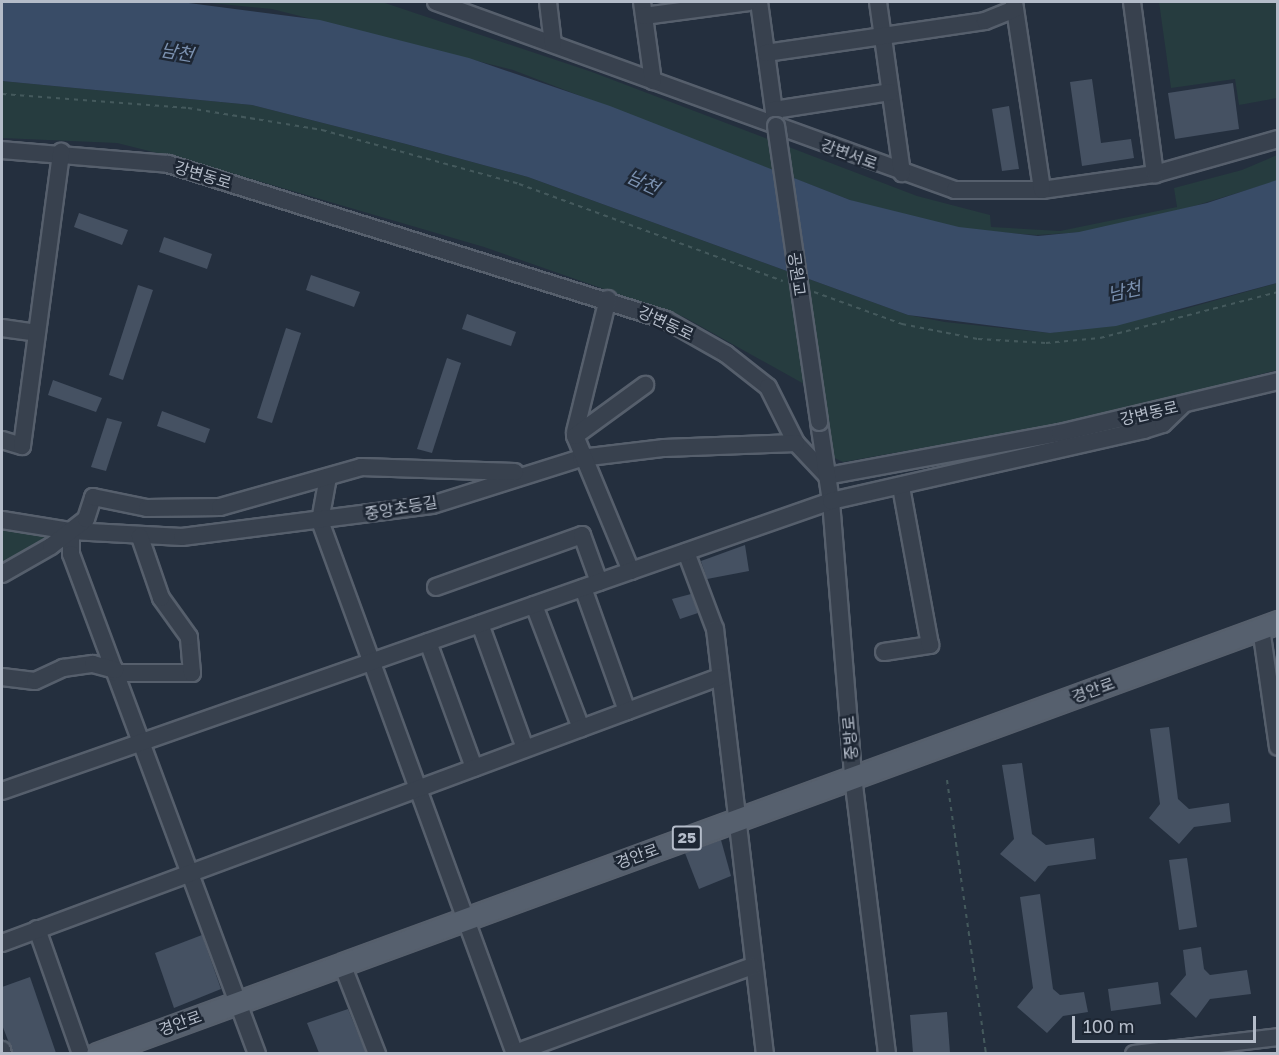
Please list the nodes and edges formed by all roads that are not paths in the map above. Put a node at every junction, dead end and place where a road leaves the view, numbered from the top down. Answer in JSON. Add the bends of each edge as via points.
{"nodes":[{"id":1,"x":548,"y":2,"type":"edge"},
{"id":2,"x":749,"y":2,"type":"edge"},
{"id":3,"x":759,"y":2,"type":"edge"},
{"id":4,"x":878,"y":2,"type":"edge"},
{"id":5,"x":1132,"y":2,"type":"edge"},
{"id":6,"x":444,"y":3,"type":"edge"},
{"id":7,"x":1015,"y":5,"type":"edge"},
{"id":8,"x":643,"y":9,"type":"edge"},
{"id":9,"x":883,"y":36,"type":"junction"},
{"id":10,"x":553,"y":44,"type":"junction"},
{"id":11,"x":766,"y":53,"type":"junction"},
{"id":12,"x":653,"y":81,"type":"junction"},
{"id":13,"x":890,"y":92,"type":"junction"},
{"id":14,"x":775,"y":118,"type":"junction"},
{"id":15,"x":1278,"y":139,"type":"edge"},
{"id":16,"x":2,"y":150,"type":"edge"},
{"id":17,"x":61,"y":152,"type":"junction"},
{"id":18,"x":902,"y":173,"type":"junction"},
{"id":19,"x":1155,"y":174,"type":"junction"},
{"id":20,"x":1041,"y":190,"type":"junction"},
{"id":21,"x":608,"y":299,"type":"junction"},
{"id":22,"x":2,"y":328,"type":"edge"},
{"id":23,"x":37,"y":333,"type":"junction"},
{"id":24,"x":1278,"y":381,"type":"edge"},
{"id":25,"x":645,"y":385,"type":"dead end"},
{"id":26,"x":1183,"y":405,"type":"junction"},
{"id":27,"x":819,"y":422,"type":"joint"},
{"id":28,"x":575,"y":432,"type":"junction"},
{"id":29,"x":2,"y":440,"type":"edge"},
{"id":30,"x":796,"y":443,"type":"junction"},
{"id":31,"x":581,"y":458,"type":"junction"},
{"id":32,"x":529,"y":472,"type":"junction"},
{"id":33,"x":827,"y":476,"type":"junction"},
{"id":34,"x":328,"y":477,"type":"junction"},
{"id":35,"x":901,"y":487,"type":"junction"},
{"id":36,"x":831,"y":501,"type":"junction"},
{"id":37,"x":2,"y":520,"type":"edge"},
{"id":38,"x":320,"y":521,"type":"junction"},
{"id":39,"x":71,"y":531,"type":"junction"},
{"id":40,"x":140,"y":537,"type":"junction"},
{"id":41,"x":686,"y":552,"type":"junction"},
{"id":42,"x":631,"y":571,"type":"junction"},
{"id":43,"x":2,"y":574,"type":"edge"},
{"id":44,"x":599,"y":582,"type":"junction"},
{"id":45,"x":436,"y":587,"type":"dead end"},
{"id":46,"x":583,"y":588,"type":"junction"},
{"id":47,"x":534,"y":605,"type":"junction"},
{"id":48,"x":480,"y":624,"type":"junction"},
{"id":49,"x":1269,"y":625,"type":"edge"},
{"id":50,"x":428,"y":642,"type":"junction"},
{"id":51,"x":884,"y":652,"type":"dead end"},
{"id":52,"x":372,"y":662,"type":"junction"},
{"id":53,"x":115,"y":671,"type":"junction"},
{"id":54,"x":2,"y":677,"type":"edge"},
{"id":55,"x":719,"y":677,"type":"junction"},
{"id":56,"x":627,"y":711,"type":"junction"},
{"id":57,"x":581,"y":728,"type":"junction"},
{"id":58,"x":142,"y":742,"type":"junction"},
{"id":59,"x":1278,"y":747,"type":"edge"},
{"id":60,"x":525,"y":748,"type":"junction"},
{"id":61,"x":474,"y":768,"type":"junction"},
{"id":62,"x":853,"y":777,"type":"junction"},
{"id":63,"x":418,"y":788,"type":"junction"},
{"id":64,"x":2,"y":792,"type":"edge"},
{"id":65,"x":735,"y":820,"type":"junction"},
{"id":66,"x":191,"y":870,"type":"junction"},
{"id":67,"x":466,"y":919,"type":"junction"},
{"id":68,"x":37,"y":929,"type":"junction"},
{"id":69,"x":2,"y":943,"type":"edge"},
{"id":70,"x":342,"y":964,"type":"junction"},
{"id":71,"x":753,"y":966,"type":"junction"},
{"id":72,"x":238,"y":1002,"type":"junction"},
{"id":73,"x":1278,"y":1037,"type":"edge"},
{"id":74,"x":81,"y":1053,"type":"edge"},
{"id":75,"x":97,"y":1053,"type":"edge"},
{"id":76,"x":257,"y":1053,"type":"edge"},
{"id":77,"x":377,"y":1053,"type":"edge"},
{"id":78,"x":515,"y":1053,"type":"edge"},
{"id":79,"x":765,"y":1053,"type":"edge"},
{"id":80,"x":887,"y":1053,"type":"edge"},
{"id":81,"x":1134,"y":1053,"type":"edge"}],
"edges":[{"from":1,"to":10,"type":"street"},
{"from":2,"to":8,"type":"street"},
{"from":3,"to":11,"type":"street","name":"공원교"},
{"from":4,"to":9,"type":"street"},
{"from":5,"to":19,"type":"street"},
{"from":6,"to":10,"type":"street","name":"강변서로"},
{"from":7,"to":9,"type":"street","via":[[985,21]]},
{"from":7,"to":20,"type":"street"},
{"from":8,"to":12,"type":"street"},
{"from":9,"to":11,"type":"street"},
{"from":9,"to":13,"type":"street"},
{"from":10,"to":12,"type":"street","name":"강변서로"},
{"from":11,"to":14,"type":"street","name":"공원교"},
{"from":12,"to":14,"type":"street","name":"강변서로"},
{"from":13,"to":14,"type":"street"},
{"from":13,"to":18,"type":"street"},
{"from":14,"to":18,"type":"street","name":"강변서로"},
{"from":14,"to":27,"type":"street","name":"공원교","bridge":true},
{"from":15,"to":19,"type":"street","name":"강변서로"},
{"from":16,"to":17,"type":"street","name":"강변동로"},
{"from":17,"to":21,"type":"street","name":"강변동로","via":[[168,164]]},
{"from":17,"to":23,"type":"street"},
{"from":18,"to":20,"type":"street","name":"강변서로","via":[[955,190]]},
{"from":19,"to":20,"type":"street","name":"강변서로"},
{"from":21,"to":28,"type":"street"},
{"from":21,"to":30,"type":"street","name":"강변동로","via":[[666,320],[726,354],[768,387]]},
{"from":22,"to":23,"type":"street"},
{"from":23,"to":29,"type":"street","via":[[22,446]]},
{"from":24,"to":26,"type":"street","name":"강변동로"},
{"from":25,"to":28,"type":"street"},
{"from":26,"to":33,"type":"street","name":"강변동로"},
{"from":26,"to":35,"type":"street","via":[[1162,424],[1144,430]]},
{"from":27,"to":33,"type":"street","name":"중방로"},
{"from":28,"to":31,"type":"street"},
{"from":30,"to":31,"type":"street","name":"중앙초등길","via":[[674,447]]},
{"from":30,"to":33,"type":"street","name":"강변동로"},
{"from":31,"to":32,"type":"street","name":"중앙초등길"},
{"from":31,"to":42,"type":"street"},
{"from":32,"to":34,"type":"street","via":[[361,467]]},
{"from":32,"to":38,"type":"street","name":"중앙초등길","via":[[432,505]]},
{"from":33,"to":36,"type":"street","name":"중방로"},
{"from":34,"to":38,"type":"street"},
{"from":34,"to":39,"type":"street","via":[[220,507],[147,508],[93,497],[86,519]]},
{"from":35,"to":36,"type":"street"},
{"from":35,"to":51,"type":"street","via":[[930,645]]},
{"from":36,"to":41,"type":"street"},
{"from":36,"to":62,"type":"street","name":"중방로"},
{"from":37,"to":39,"type":"street","name":"중앙초등길"},
{"from":38,"to":40,"type":"street","name":"중앙초등길","via":[[182,537]]},
{"from":38,"to":52,"type":"street"},
{"from":39,"to":40,"type":"street","name":"중앙초등길"},
{"from":39,"to":43,"type":"street"},
{"from":39,"to":53,"type":"street","via":[[71,554]]},
{"from":40,"to":53,"type":"street","via":[[161,598],[189,637],[192,673]]},
{"from":41,"to":42,"type":"street"},
{"from":41,"to":55,"type":"street","via":[[713,618]]},
{"from":42,"to":44,"type":"street"},
{"from":44,"to":45,"type":"street","via":[[582,535]]},
{"from":44,"to":46,"type":"street"},
{"from":46,"to":47,"type":"street"},
{"from":46,"to":56,"type":"street"},
{"from":47,"to":48,"type":"street"},
{"from":47,"to":57,"type":"street"},
{"from":48,"to":50,"type":"street"},
{"from":48,"to":60,"type":"street"},
{"from":49,"to":59,"type":"street"},
{"from":49,"to":62,"type":"main road","name":"경안로","number":"25"},
{"from":50,"to":52,"type":"street"},
{"from":50,"to":61,"type":"street"},
{"from":52,"to":58,"type":"street"},
{"from":52,"to":63,"type":"street"},
{"from":53,"to":54,"type":"street","via":[[93,664],[63,668],[35,681]]},
{"from":53,"to":58,"type":"street"},
{"from":55,"to":56,"type":"street"},
{"from":55,"to":65,"type":"street"},
{"from":56,"to":57,"type":"street"},
{"from":57,"to":60,"type":"street"},
{"from":58,"to":64,"type":"street"},
{"from":58,"to":66,"type":"street"},
{"from":60,"to":61,"type":"street"},
{"from":61,"to":63,"type":"street"},
{"from":62,"to":65,"type":"main road","name":"경안로","number":"25"},
{"from":62,"to":80,"type":"street","name":"중방로"},
{"from":63,"to":66,"type":"street"},
{"from":63,"to":67,"type":"street"},
{"from":65,"to":67,"type":"main road","name":"경안로","number":"25"},
{"from":65,"to":71,"type":"street"},
{"from":66,"to":68,"type":"street"},
{"from":66,"to":72,"type":"street"},
{"from":67,"to":70,"type":"main road","name":"경안로","number":"25"},
{"from":67,"to":78,"type":"street"},
{"from":68,"to":69,"type":"street"},
{"from":68,"to":74,"type":"street"},
{"from":70,"to":72,"type":"main road","name":"경안로","number":"25"},
{"from":70,"to":77,"type":"street"},
{"from":71,"to":78,"type":"street"},
{"from":71,"to":79,"type":"street"},
{"from":72,"to":75,"type":"main road","name":"경안로","number":"25"},
{"from":72,"to":76,"type":"street"},
{"from":73,"to":81,"type":"street"}]}
